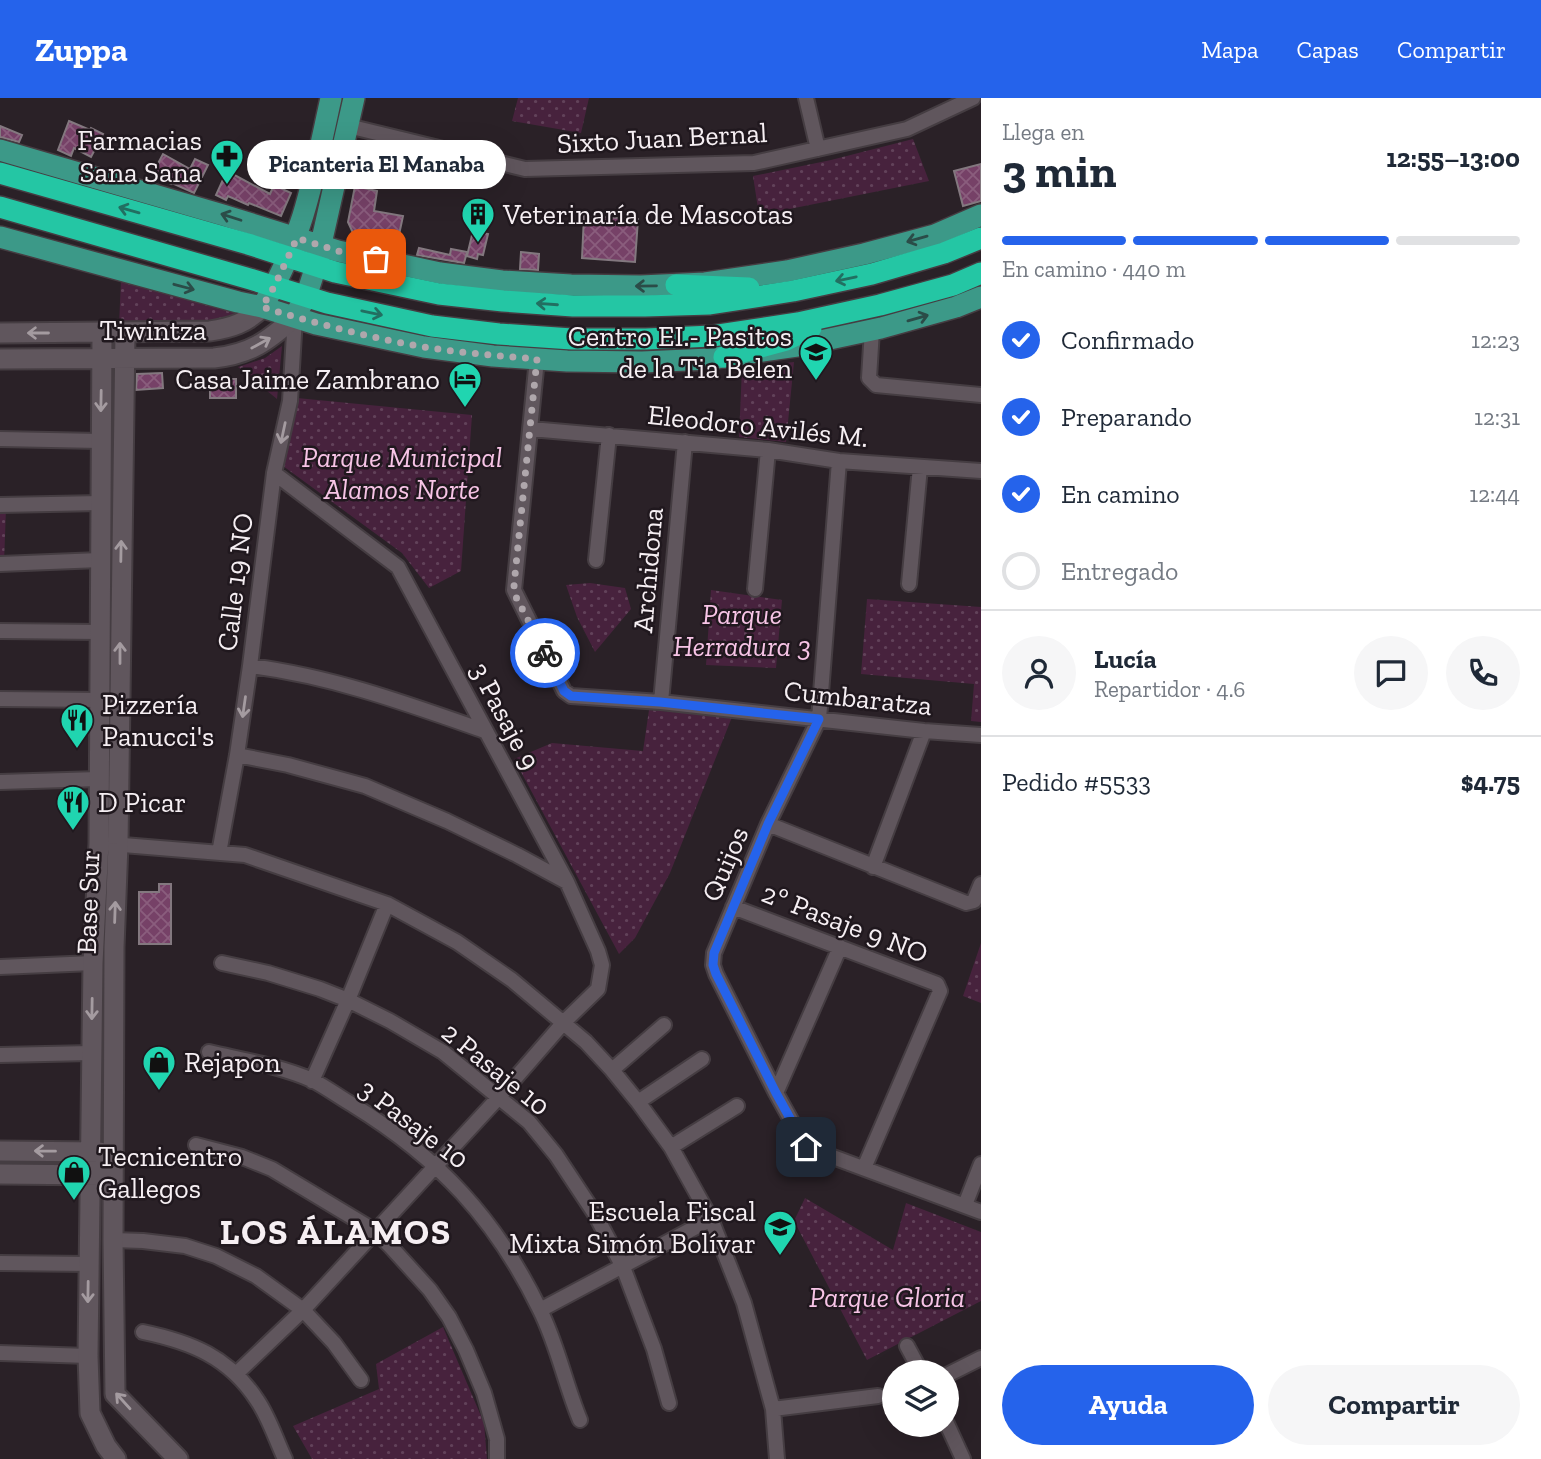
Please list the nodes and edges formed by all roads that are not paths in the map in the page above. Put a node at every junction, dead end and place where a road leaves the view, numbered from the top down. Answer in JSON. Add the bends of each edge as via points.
{"nodes":[{"id":1,"x":331,"y":98,"type":"edge"},
{"id":2,"x":354,"y":98,"type":"edge"},
{"id":3,"x":806,"y":98,"type":"edge"},
{"id":4,"x":973,"y":98,"type":"edge"},
{"id":5,"x":348,"y":125,"type":"junction"},
{"id":6,"x":818,"y":149,"type":"junction"},
{"id":7,"x":0,"y":150,"type":"edge"},
{"id":8,"x":0,"y":173,"type":"edge"},
{"id":9,"x":0,"y":207,"type":"edge"},
{"id":10,"x":981,"y":215,"type":"edge"},
{"id":11,"x":0,"y":237,"type":"edge"},
{"id":12,"x":981,"y":238,"type":"edge"},
{"id":13,"x":293,"y":247,"type":"junction"},
{"id":14,"x":319,"y":256,"type":"junction"},
{"id":15,"x":981,"y":273,"type":"edge"},
{"id":16,"x":676,"y":285,"type":"junction"},
{"id":17,"x":274,"y":287,"type":"junction"},
{"id":18,"x":793,"y":291,"type":"junction"},
{"id":19,"x":306,"y":296,"type":"junction"},
{"id":20,"x":981,"y":297,"type":"edge"},
{"id":21,"x":262,"y":307,"type":"junction"},
{"id":22,"x":845,"y":313,"type":"junction"},
{"id":23,"x":295,"y":317,"type":"junction"},
{"id":24,"x":872,"y":330,"type":"junction"},
{"id":25,"x":0,"y":333,"type":"edge"},
{"id":26,"x":102,"y":333,"type":"junction"},
{"id":27,"x":125,"y":333,"type":"junction"},
{"id":28,"x":724,"y":357,"type":"junction"},
{"id":29,"x":101,"y":358,"type":"junction"},
{"id":30,"x":0,"y":359,"type":"edge"},
{"id":31,"x":124,"y":359,"type":"junction"},
{"id":32,"x":537,"y":359,"type":"junction"},
{"id":33,"x":981,"y":395,"type":"edge"},
{"id":34,"x":531,"y":429,"type":"junction"},
{"id":35,"x":609,"y":435,"type":"junction"},
{"id":36,"x":0,"y":439,"type":"edge"},
{"id":37,"x":100,"y":441,"type":"junction"},
{"id":38,"x":685,"y":442,"type":"junction"},
{"id":39,"x":768,"y":450,"type":"junction"},
{"id":40,"x":839,"y":461,"type":"junction"},
{"id":41,"x":920,"y":467,"type":"junction"},
{"id":42,"x":981,"y":471,"type":"edge"},
{"id":43,"x":274,"y":472,"type":"junction"},
{"id":44,"x":100,"y":503,"type":"junction"},
{"id":45,"x":0,"y":505,"type":"edge"},
{"id":46,"x":596,"y":560,"type":"dead end"},
{"id":47,"x":100,"y":561,"type":"junction"},
{"id":48,"x":0,"y":564,"type":"edge"},
{"id":49,"x":909,"y":584,"type":"dead end"},
{"id":50,"x":755,"y":589,"type":"dead end"},
{"id":51,"x":0,"y":631,"type":"edge"},
{"id":52,"x":100,"y":632,"type":"junction"},
{"id":53,"x":250,"y":666,"type":"junction"},
{"id":54,"x":0,"y":699,"type":"edge"},
{"id":55,"x":100,"y":700,"type":"junction"},
{"id":56,"x":660,"y":702,"type":"junction"},
{"id":57,"x":819,"y":719,"type":"junction"},
{"id":58,"x":485,"y":731,"type":"junction"},
{"id":59,"x":924,"y":731,"type":"junction"},
{"id":60,"x":981,"y":735,"type":"edge"},
{"id":61,"x":237,"y":755,"type":"junction"},
{"id":62,"x":99,"y":779,"type":"junction"},
{"id":63,"x":0,"y":782,"type":"edge"},
{"id":64,"x":768,"y":824,"type":"junction"},
{"id":65,"x":108,"y":844,"type":"junction"},
{"id":66,"x":219,"y":853,"type":"junction"},
{"id":67,"x":873,"y":867,"type":"junction"},
{"id":68,"x":567,"y":882,"type":"junction"},
{"id":69,"x":981,"y":884,"type":"edge"},
{"id":70,"x":387,"y":904,"type":"junction"},
{"id":71,"x":733,"y":907,"type":"junction"},
{"id":72,"x":840,"y":947,"type":"junction"},
{"id":73,"x":93,"y":963,"type":"junction"},
{"id":74,"x":222,"y":963,"type":"dead end"},
{"id":75,"x":0,"y":967,"type":"edge"},
{"id":76,"x":348,"y":1000,"type":"junction"},
{"id":77,"x":564,"y":1022,"type":"junction"},
{"id":78,"x":664,"y":1025,"type":"dead end"},
{"id":79,"x":91,"y":1052,"type":"junction"},
{"id":80,"x":209,"y":1052,"type":"dead end"},
{"id":81,"x":0,"y":1055,"type":"edge"},
{"id":82,"x":702,"y":1059,"type":"dead end"},
{"id":83,"x":612,"y":1070,"type":"junction"},
{"id":84,"x":312,"y":1081,"type":"junction"},
{"id":85,"x":776,"y":1093,"type":"junction"},
{"id":86,"x":499,"y":1097,"type":"junction"},
{"id":87,"x":638,"y":1102,"type":"junction"},
{"id":88,"x":737,"y":1106,"type":"dead end"},
{"id":89,"x":196,"y":1145,"type":"dead end"},
{"id":90,"x":671,"y":1147,"type":"junction"},
{"id":91,"x":0,"y":1151,"type":"edge"},
{"id":92,"x":90,"y":1152,"type":"junction"},
{"id":93,"x":114,"y":1152,"type":"junction"},
{"id":94,"x":981,"y":1164,"type":"edge"},
{"id":95,"x":436,"y":1165,"type":"junction"},
{"id":96,"x":863,"y":1168,"type":"junction"},
{"id":97,"x":0,"y":1174,"type":"edge"},
{"id":98,"x":90,"y":1175,"type":"junction"},
{"id":99,"x":114,"y":1175,"type":"junction"},
{"id":100,"x":965,"y":1205,"type":"junction"},
{"id":101,"x":981,"y":1212,"type":"edge"},
{"id":102,"x":711,"y":1219,"type":"junction"},
{"id":103,"x":374,"y":1231,"type":"junction"},
{"id":104,"x":113,"y":1240,"type":"junction"},
{"id":105,"x":0,"y":1263,"type":"edge"},
{"id":106,"x":89,"y":1264,"type":"junction"},
{"id":107,"x":623,"y":1266,"type":"junction"},
{"id":108,"x":303,"y":1310,"type":"junction"},
{"id":109,"x":540,"y":1310,"type":"junction"},
{"id":110,"x":143,"y":1332,"type":"dead end"},
{"id":111,"x":907,"y":1346,"type":"dead end"},
{"id":112,"x":0,"y":1353,"type":"edge"},
{"id":113,"x":88,"y":1356,"type":"junction"},
{"id":114,"x":981,"y":1358,"type":"edge"},
{"id":115,"x":914,"y":1360,"type":"edge"},
{"id":116,"x":959,"y":1370,"type":"edge"},
{"id":117,"x":236,"y":1374,"type":"junction"},
{"id":118,"x":361,"y":1380,"type":"dead end"},
{"id":119,"x":878,"y":1396,"type":"dead end"},
{"id":120,"x":669,"y":1403,"type":"dead end"},
{"id":121,"x":773,"y":1409,"type":"junction"},
{"id":122,"x":580,"y":1420,"type":"dead end"},
{"id":123,"x":953,"y":1437,"type":"edge"},
{"id":124,"x":111,"y":1453,"type":"edge"},
{"id":125,"x":174,"y":1455,"type":"edge"},
{"id":126,"x":285,"y":1459,"type":"edge"},
{"id":127,"x":497,"y":1459,"type":"edge"},
{"id":128,"x":777,"y":1459,"type":"edge"},
{"id":129,"x":963,"y":1459,"type":"edge"}],
"edges":[{"from":1,"to":13,"type":"main road"},
{"from":2,"to":5,"type":"main road"},
{"from":3,"to":6,"type":"street"},
{"from":4,"to":6,"type":"street","name":"Sixto Juan Bernal","via":[[907,129]]},
{"from":5,"to":6,"type":"street","name":"Sixto Juan Bernal","via":[[525,169],[754,163]]},
{"from":5,"to":14,"type":"main road"},
{"from":13,"to":7,"type":"main road","one_way":true,"via":[[131,188]]},
{"from":13,"to":8,"type":"highway","one_way":true},
{"from":9,"to":17,"type":"highway"},
{"from":10,"to":16,"type":"main road","one_way":true,"via":[[864,254],[787,271]]},
{"from":11,"to":21,"type":"main road","one_way":true},
{"from":12,"to":18,"type":"highway","one_way":true,"via":[[872,274]]},
{"from":13,"to":14,"type":"highway"},
{"from":13,"to":17,"type":"main road"},
{"from":16,"to":14,"type":"main road","one_way":true,"via":[[502,281],[338,251]]},
{"from":18,"to":14,"type":"highway","one_way":true,"via":[[709,304],[573,306],[503,301],[439,294],[335,271]]},
{"from":14,"to":19,"type":"main road"},
{"from":15,"to":22,"type":"highway","via":[[953,285]]},
{"from":16,"to":18,"type":"highway"},
{"from":17,"to":19,"type":"highway"},
{"from":17,"to":21,"type":"main road"},
{"from":19,"to":22,"type":"highway","one_way":true,"via":[[432,326],[572,339],[712,337]]},
{"from":19,"to":23,"type":"main road"},
{"from":24,"to":20,"type":"main road","one_way":true},
{"from":21,"to":23,"type":"main road"},
{"from":21,"to":27,"type":"street","name":"Tiwintza","via":[[244,322],[222,329]]},
{"from":22,"to":28,"type":"highway","via":[[786,340]]},
{"from":31,"to":23,"type":"street","name":"Tiwintza","one_way":true,"via":[[229,356],[266,342]]},
{"from":23,"to":32,"type":"main road","via":[[424,347]]},
{"from":23,"to":43,"type":"street","name":"Calle 19 NO","one_way":true,"via":[[290,401]]},
{"from":24,"to":28,"type":"main road"},
{"from":24,"to":33,"type":"street","via":[[869,378],[876,385]]},
{"from":26,"to":25,"type":"street","name":"Tiwintza","one_way":true},
{"from":26,"to":27,"type":"street","name":"Tiwintza"},
{"from":26,"to":29,"type":"street","name":"Base Sur"},
{"from":27,"to":31,"type":"street","name":"Base Sur"},
{"from":28,"to":32,"type":"main road","via":[[642,362]]},
{"from":29,"to":30,"type":"street","name":"Tiwintza"},
{"from":29,"to":31,"type":"street","name":"Tiwintza"},
{"from":29,"to":37,"type":"street","name":"Base Sur","one_way":true},
{"from":65,"to":31,"type":"street","name":"Base Sur","one_way":true},
{"from":32,"to":34,"type":"street"},
{"from":34,"to":35,"type":"street","name":"Eleodoro Avilés M."},
{"from":34,"to":56,"type":"street","name":"Cumbaratza","via":[[514,590],[564,691],[571,696]]},
{"from":35,"to":38,"type":"street","name":"Eleodoro Avilés M."},
{"from":35,"to":46,"type":"street"},
{"from":36,"to":37,"type":"street"},
{"from":37,"to":44,"type":"street","name":"Base Sur"},
{"from":38,"to":39,"type":"street","name":"Eleodoro Avilés M."},
{"from":38,"to":56,"type":"street","name":"Archidona"},
{"from":39,"to":40,"type":"street","name":"Eleodoro Avilés M."},
{"from":39,"to":50,"type":"street"},
{"from":40,"to":41,"type":"street","name":"Eleodoro Avilés M."},
{"from":40,"to":57,"type":"street","name":"Quijos"},
{"from":41,"to":42,"type":"street","name":"Eleodoro Avilés M."},
{"from":41,"to":49,"type":"street"},
{"from":43,"to":53,"type":"street","name":"Calle 19 NO"},
{"from":43,"to":58,"type":"street","name":"3 Pasaje 9","via":[[398,567]]},
{"from":44,"to":45,"type":"street"},
{"from":44,"to":47,"type":"street","name":"Base Sur"},
{"from":47,"to":48,"type":"street"},
{"from":47,"to":52,"type":"street","name":"Base Sur"},
{"from":51,"to":52,"type":"street"},
{"from":52,"to":55,"type":"street","name":"Base Sur"},
{"from":53,"to":58,"type":"street","via":[[384,696]]},
{"from":53,"to":61,"type":"street","name":"Calle 19 NO","one_way":true},
{"from":54,"to":55,"type":"street"},
{"from":55,"to":62,"type":"street","name":"Base Sur"},
{"from":56,"to":57,"type":"street","name":"Cumbaratza"},
{"from":57,"to":59,"type":"street","name":"Cumbaratza"},
{"from":57,"to":64,"type":"street","name":"Quijos"},
{"from":58,"to":68,"type":"street","name":"3 Pasaje 9"},
{"from":59,"to":60,"type":"street","name":"Cumbaratza"},
{"from":59,"to":67,"type":"street"},
{"from":61,"to":66,"type":"street","name":"Calle 19 NO"},
{"from":61,"to":68,"type":"street","via":[[365,786],[447,821]]},
{"from":62,"to":63,"type":"street"},
{"from":62,"to":65,"type":"street","name":"Base Sur"},
{"from":64,"to":67,"type":"street"},
{"from":64,"to":71,"type":"street","name":"Quijos"},
{"from":65,"to":66,"type":"street"},
{"from":65,"to":73,"type":"street","name":"Base Sur"},
{"from":93,"to":65,"type":"street","name":"Base Sur","one_way":true,"via":[[114,947]]},
{"from":66,"to":70,"type":"street","via":[[245,855]]},
{"from":67,"to":69,"type":"street","via":[[966,903],[974,901]]},
{"from":68,"to":77,"type":"street","name":"3 Pasaje 9","via":[[602,965],[598,989]]},
{"from":70,"to":76,"type":"street"},
{"from":70,"to":77,"type":"street","via":[[457,942]]},
{"from":71,"to":72,"type":"street","name":"2º Pasaje 9 NO"},
{"from":71,"to":85,"type":"street","name":"Quijos","via":[[713,965]]},
{"from":72,"to":85,"type":"street"},
{"from":72,"to":96,"type":"street","name":"2º Pasaje 9 NO","via":[[940,987]]},
{"from":73,"to":75,"type":"street"},
{"from":73,"to":79,"type":"street","name":"Base Sur","one_way":true},
{"from":74,"to":76,"type":"street","name":"2 Pasaje 10"},
{"from":76,"to":84,"type":"street"},
{"from":76,"to":86,"type":"street","name":"2 Pasaje 10","via":[[443,1052]]},
{"from":77,"to":83,"type":"street"},
{"from":77,"to":86,"type":"street","name":"3 Pasaje 9"},
{"from":78,"to":83,"type":"street"},
{"from":79,"to":81,"type":"street"},
{"from":79,"to":92,"type":"street","name":"Base Sur"},
{"from":80,"to":84,"type":"street","name":"3 Pasaje 10"},
{"from":82,"to":87,"type":"street"},
{"from":83,"to":87,"type":"street"},
{"from":84,"to":95,"type":"street","name":"3 Pasaje 10","via":[[384,1125]]},
{"from":85,"to":96,"type":"street","name":"Quijos","via":[[806,1147]]},
{"from":86,"to":95,"type":"street","name":"3 Pasaje 9"},
{"from":86,"to":107,"type":"street","name":"2 Pasaje 10","via":[[529,1122],[556,1154]]},
{"from":87,"to":90,"type":"street"},
{"from":88,"to":90,"type":"street"},
{"from":89,"to":103,"type":"street","via":[[272,1169]]},
{"from":90,"to":102,"type":"street"},
{"from":92,"to":91,"type":"street","one_way":true},
{"from":92,"to":93,"type":"street"},
{"from":92,"to":98,"type":"street","name":"Base Sur"},
{"from":93,"to":99,"type":"street","name":"Base Sur"},
{"from":94,"to":100,"type":"street"},
{"from":95,"to":103,"type":"street","name":"3 Pasaje 9"},
{"from":95,"to":109,"type":"street","name":"3 Pasaje 10","via":[[474,1204],[510,1255]]},
{"from":96,"to":100,"type":"street"},
{"from":97,"to":98,"type":"street"},
{"from":98,"to":99,"type":"street"},
{"from":98,"to":106,"type":"street","name":"Base Sur"},
{"from":99,"to":104,"type":"street","name":"Base Sur"},
{"from":100,"to":101,"type":"street"},
{"from":102,"to":107,"type":"street"},
{"from":102,"to":121,"type":"street","via":[[744,1303]]},
{"from":103,"to":108,"type":"street","name":"3 Pasaje 9"},
{"from":103,"to":127,"type":"street","via":[[424,1281],[466,1350],[484,1393],[497,1439]]},
{"from":104,"to":108,"type":"street","via":[[184,1246],[216,1256],[256,1276]]},
{"from":125,"to":104,"type":"street","name":"Base Sur","one_way":true,"via":[[115,1394]]},
{"from":105,"to":106,"type":"street"},
{"from":106,"to":113,"type":"street","name":"Base Sur","one_way":true},
{"from":107,"to":109,"type":"street"},
{"from":107,"to":120,"type":"street","name":"2 Pasaje 10"},
{"from":108,"to":117,"type":"street","name":"3 Pasaje 9"},
{"from":108,"to":118,"type":"street"},
{"from":109,"to":122,"type":"street","name":"3 Pasaje 10"},
{"from":110,"to":117,"type":"street","via":[[204,1350]]},
{"from":111,"to":115,"type":"street"},
{"from":112,"to":113,"type":"street"},
{"from":113,"to":124,"type":"street","name":"Base Sur","via":[[90,1413]]},
{"from":114,"to":116,"type":"street"},
{"from":117,"to":126,"type":"street","via":[[257,1400]]},
{"from":119,"to":121,"type":"street"},
{"from":121,"to":128,"type":"street"},
{"from":123,"to":129,"type":"street"}]}
